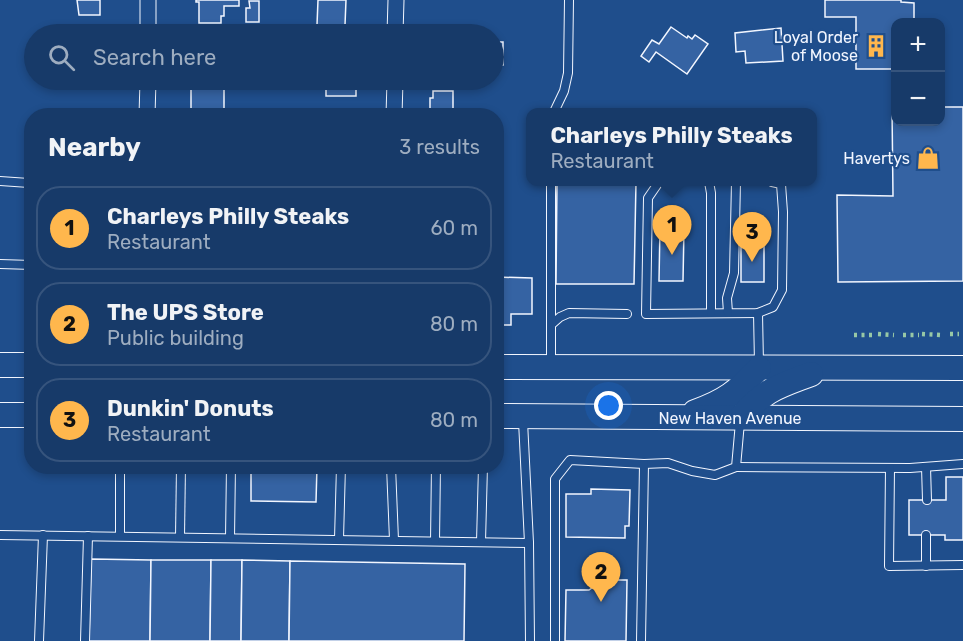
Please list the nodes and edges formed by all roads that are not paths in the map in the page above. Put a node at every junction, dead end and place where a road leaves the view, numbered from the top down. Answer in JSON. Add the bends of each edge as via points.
{"nodes":[{"id":1,"x":148,"y":0,"type":"edge"},
{"id":2,"x":396,"y":0,"type":"edge"},
{"id":3,"x":569,"y":0,"type":"edge"},
{"id":4,"x":148,"y":24,"type":"edge"},
{"id":5,"x":395,"y":24,"type":"edge"},
{"id":6,"x":148,"y":90,"type":"edge"},
{"id":7,"x":395,"y":90,"type":"edge"},
{"id":8,"x":147,"y":108,"type":"edge"},
{"id":9,"x":394,"y":108,"type":"edge"},
{"id":10,"x":556,"y":108,"type":"edge"},
{"id":11,"x":0,"y":181,"type":"edge"},
{"id":12,"x":24,"y":183,"type":"edge"},
{"id":13,"x":551,"y":186,"type":"edge"},
{"id":14,"x":656,"y":186,"type":"edge"},
{"id":15,"x":710,"y":186,"type":"edge"},
{"id":16,"x":736,"y":186,"type":"edge"},
{"id":17,"x":780,"y":186,"type":"edge"},
{"id":18,"x":0,"y":264,"type":"edge"},
{"id":19,"x":24,"y":265,"type":"edge"},
{"id":20,"x":711,"y":313,"type":"junction"},
{"id":21,"x":728,"y":313,"type":"junction"},
{"id":22,"x":758,"y":313,"type":"junction"},
{"id":23,"x":627,"y":314,"type":"dead end"},
{"id":24,"x":552,"y":324,"type":"junction"},
{"id":25,"x":0,"y":365,"type":"edge"},
{"id":26,"x":24,"y":365,"type":"edge"},
{"id":27,"x":504,"y":367,"type":"edge"},
{"id":28,"x":551,"y":367,"type":"junction"},
{"id":29,"x":759,"y":368,"type":"junction"},
{"id":30,"x":828,"y":368,"type":"junction"},
{"id":31,"x":963,"y":368,"type":"edge"},
{"id":32,"x":0,"y":415,"type":"edge"},
{"id":33,"x":24,"y":415,"type":"edge"},
{"id":34,"x":504,"y":417,"type":"edge"},
{"id":35,"x":523,"y":417,"type":"junction"},
{"id":36,"x":741,"y":417,"type":"junction"},
{"id":37,"x":675,"y":418,"type":"junction"},
{"id":38,"x":963,"y":418,"type":"edge"},
{"id":39,"x":644,"y":464,"type":"junction"},
{"id":40,"x":963,"y":464,"type":"edge"},
{"id":41,"x":736,"y":467,"type":"junction"},
{"id":42,"x":926,"y":467,"type":"junction"},
{"id":43,"x":890,"y":468,"type":"junction"},
{"id":44,"x":120,"y":474,"type":"edge"},
{"id":45,"x":181,"y":474,"type":"edge"},
{"id":46,"x":231,"y":474,"type":"edge"},
{"id":47,"x":341,"y":474,"type":"edge"},
{"id":48,"x":391,"y":474,"type":"edge"},
{"id":49,"x":436,"y":474,"type":"edge"},
{"id":50,"x":483,"y":474,"type":"edge"},
{"id":51,"x":927,"y":500,"type":"dead end"},
{"id":52,"x":0,"y":535,"type":"edge"},
{"id":53,"x":42,"y":535,"type":"junction"},
{"id":54,"x":926,"y":535,"type":"dead end"},
{"id":55,"x":88,"y":536,"type":"junction"},
{"id":56,"x":120,"y":536,"type":"junction"},
{"id":57,"x":180,"y":537,"type":"junction"},
{"id":58,"x":230,"y":538,"type":"junction"},
{"id":59,"x":339,"y":540,"type":"junction"},
{"id":60,"x":394,"y":540,"type":"junction"},
{"id":61,"x":435,"y":541,"type":"junction"},
{"id":62,"x":481,"y":542,"type":"junction"},
{"id":63,"x":529,"y":543,"type":"junction"},
{"id":64,"x":963,"y":565,"type":"edge"},
{"id":65,"x":926,"y":566,"type":"junction"},
{"id":66,"x":39,"y":641,"type":"edge"},
{"id":67,"x":85,"y":641,"type":"edge"},
{"id":68,"x":530,"y":641,"type":"edge"},
{"id":69,"x":555,"y":641,"type":"edge"},
{"id":70,"x":641,"y":641,"type":"edge"}],
"edges":[{"from":1,"to":4,"type":"street"},
{"from":2,"to":5,"type":"street"},
{"from":3,"to":10,"type":"lane","via":[[568,73]]},
{"from":6,"to":8,"type":"street"},
{"from":7,"to":9,"type":"street"},
{"from":11,"to":12,"type":"lane"},
{"from":13,"to":24,"type":"lane"},
{"from":14,"to":20,"type":"lane","via":[[648,198],[646,314]]},
{"from":15,"to":20,"type":"lane"},
{"from":16,"to":21,"type":"lane","via":[[734,273]]},
{"from":17,"to":22,"type":"lane","via":[[782,290],[773,308]]},
{"from":18,"to":19,"type":"lane"},
{"from":20,"to":21,"type":"lane"},
{"from":21,"to":22,"type":"lane"},
{"from":22,"to":29,"type":"lane"},
{"from":23,"to":24,"type":"lane","via":[[569,313]]},
{"from":24,"to":28,"type":"lane"},
{"from":25,"to":26,"type":"main road"},
{"from":27,"to":28,"type":"main road"},
{"from":28,"to":29,"type":"main road"},
{"from":29,"to":30,"type":"main road"},
{"from":29,"to":37,"type":"main road","via":[[740,390],[719,404]]},
{"from":30,"to":31,"type":"main road"},
{"from":30,"to":36,"type":"main road","via":[[770,390]]},
{"from":32,"to":33,"type":"main road"},
{"from":34,"to":35,"type":"main road","name":"New Haven Avenue"},
{"from":35,"to":37,"type":"main road","name":"New Haven Avenue"},
{"from":35,"to":63,"type":"lane"},
{"from":36,"to":37,"type":"main road","name":"New Haven Avenue"},
{"from":36,"to":38,"type":"main road","name":"New Haven Avenue"},
{"from":36,"to":41,"type":"lane"},
{"from":39,"to":41,"type":"lane","via":[[668,463],[715,475]]},
{"from":39,"to":69,"type":"lane","via":[[570,460],[555,479]]},
{"from":39,"to":70,"type":"lane"},
{"from":40,"to":42,"type":"lane"},
{"from":41,"to":43,"type":"lane"},
{"from":42,"to":43,"type":"lane"},
{"from":42,"to":51,"type":"lane"},
{"from":43,"to":65,"type":"lane","via":[[889,566]]},
{"from":44,"to":56,"type":"lane"},
{"from":45,"to":57,"type":"lane"},
{"from":46,"to":58,"type":"lane"},
{"from":47,"to":59,"type":"lane"},
{"from":48,"to":60,"type":"lane"},
{"from":49,"to":61,"type":"lane"},
{"from":50,"to":62,"type":"lane"},
{"from":52,"to":53,"type":"lane"},
{"from":53,"to":55,"type":"lane"},
{"from":53,"to":66,"type":"lane"},
{"from":54,"to":65,"type":"lane"},
{"from":55,"to":56,"type":"lane"},
{"from":55,"to":67,"type":"lane"},
{"from":56,"to":57,"type":"lane"},
{"from":57,"to":58,"type":"lane"},
{"from":58,"to":59,"type":"lane"},
{"from":59,"to":60,"type":"lane"},
{"from":60,"to":61,"type":"lane"},
{"from":61,"to":62,"type":"lane"},
{"from":62,"to":63,"type":"lane"},
{"from":63,"to":68,"type":"lane"},
{"from":64,"to":65,"type":"lane"}]}
